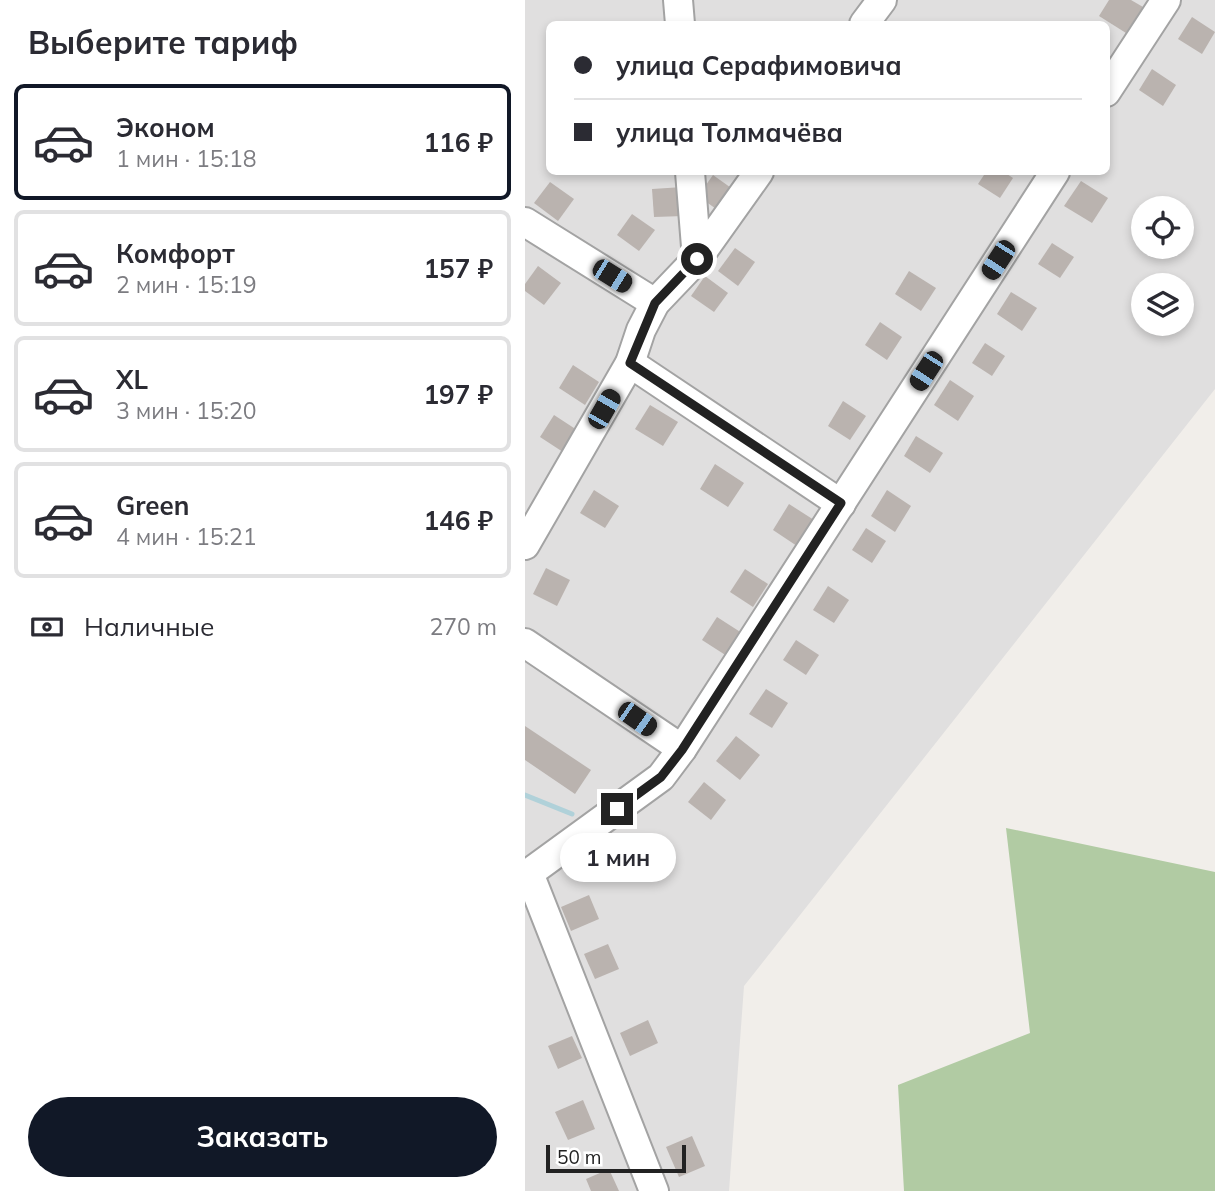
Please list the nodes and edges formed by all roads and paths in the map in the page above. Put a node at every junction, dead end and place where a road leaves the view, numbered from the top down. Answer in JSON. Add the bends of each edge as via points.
{"nodes":[{"id":1,"x":678,"y":0,"type":"edge"},
{"id":2,"x":881,"y":0,"type":"edge"},
{"id":3,"x":1166,"y":0,"type":"edge"},
{"id":4,"x":680,"y":21,"type":"edge"},
{"id":5,"x":866,"y":21,"type":"edge"},
{"id":6,"x":1110,"y":86,"type":"edge"},
{"id":7,"x":690,"y":175,"type":"edge"},
{"id":8,"x":757,"y":175,"type":"edge"},
{"id":9,"x":1053,"y":175,"type":"edge"},
{"id":10,"x":525,"y":222,"type":"edge"},
{"id":11,"x":697,"y":259,"type":"junction"},
{"id":12,"x":655,"y":303,"type":"junction"},
{"id":13,"x":630,"y":363,"type":"junction"},
{"id":14,"x":841,"y":503,"type":"junction"},
{"id":15,"x":525,"y":545,"type":"edge"},
{"id":16,"x":525,"y":643,"type":"edge"},
{"id":17,"x":682,"y":750,"type":"junction"},
{"id":18,"x":527,"y":875,"type":"edge"},
{"id":19,"x":654,"y":1191,"type":"edge"}],
"edges":[{"from":1,"to":4,"type":"street"},
{"from":2,"to":5,"type":"street"},
{"from":3,"to":6,"type":"street"},
{"from":7,"to":11,"type":"street"},
{"from":8,"to":11,"type":"street"},
{"from":9,"to":14,"type":"street"},
{"from":10,"to":12,"type":"street"},
{"from":11,"to":12,"type":"street"},
{"from":12,"to":13,"type":"street"},
{"from":13,"to":14,"type":"street"},
{"from":13,"to":15,"type":"street"},
{"from":14,"to":17,"type":"street"},
{"from":16,"to":17,"type":"street"},
{"from":17,"to":18,"type":"street","via":[[661,777]]},
{"from":18,"to":19,"type":"street"}]}
